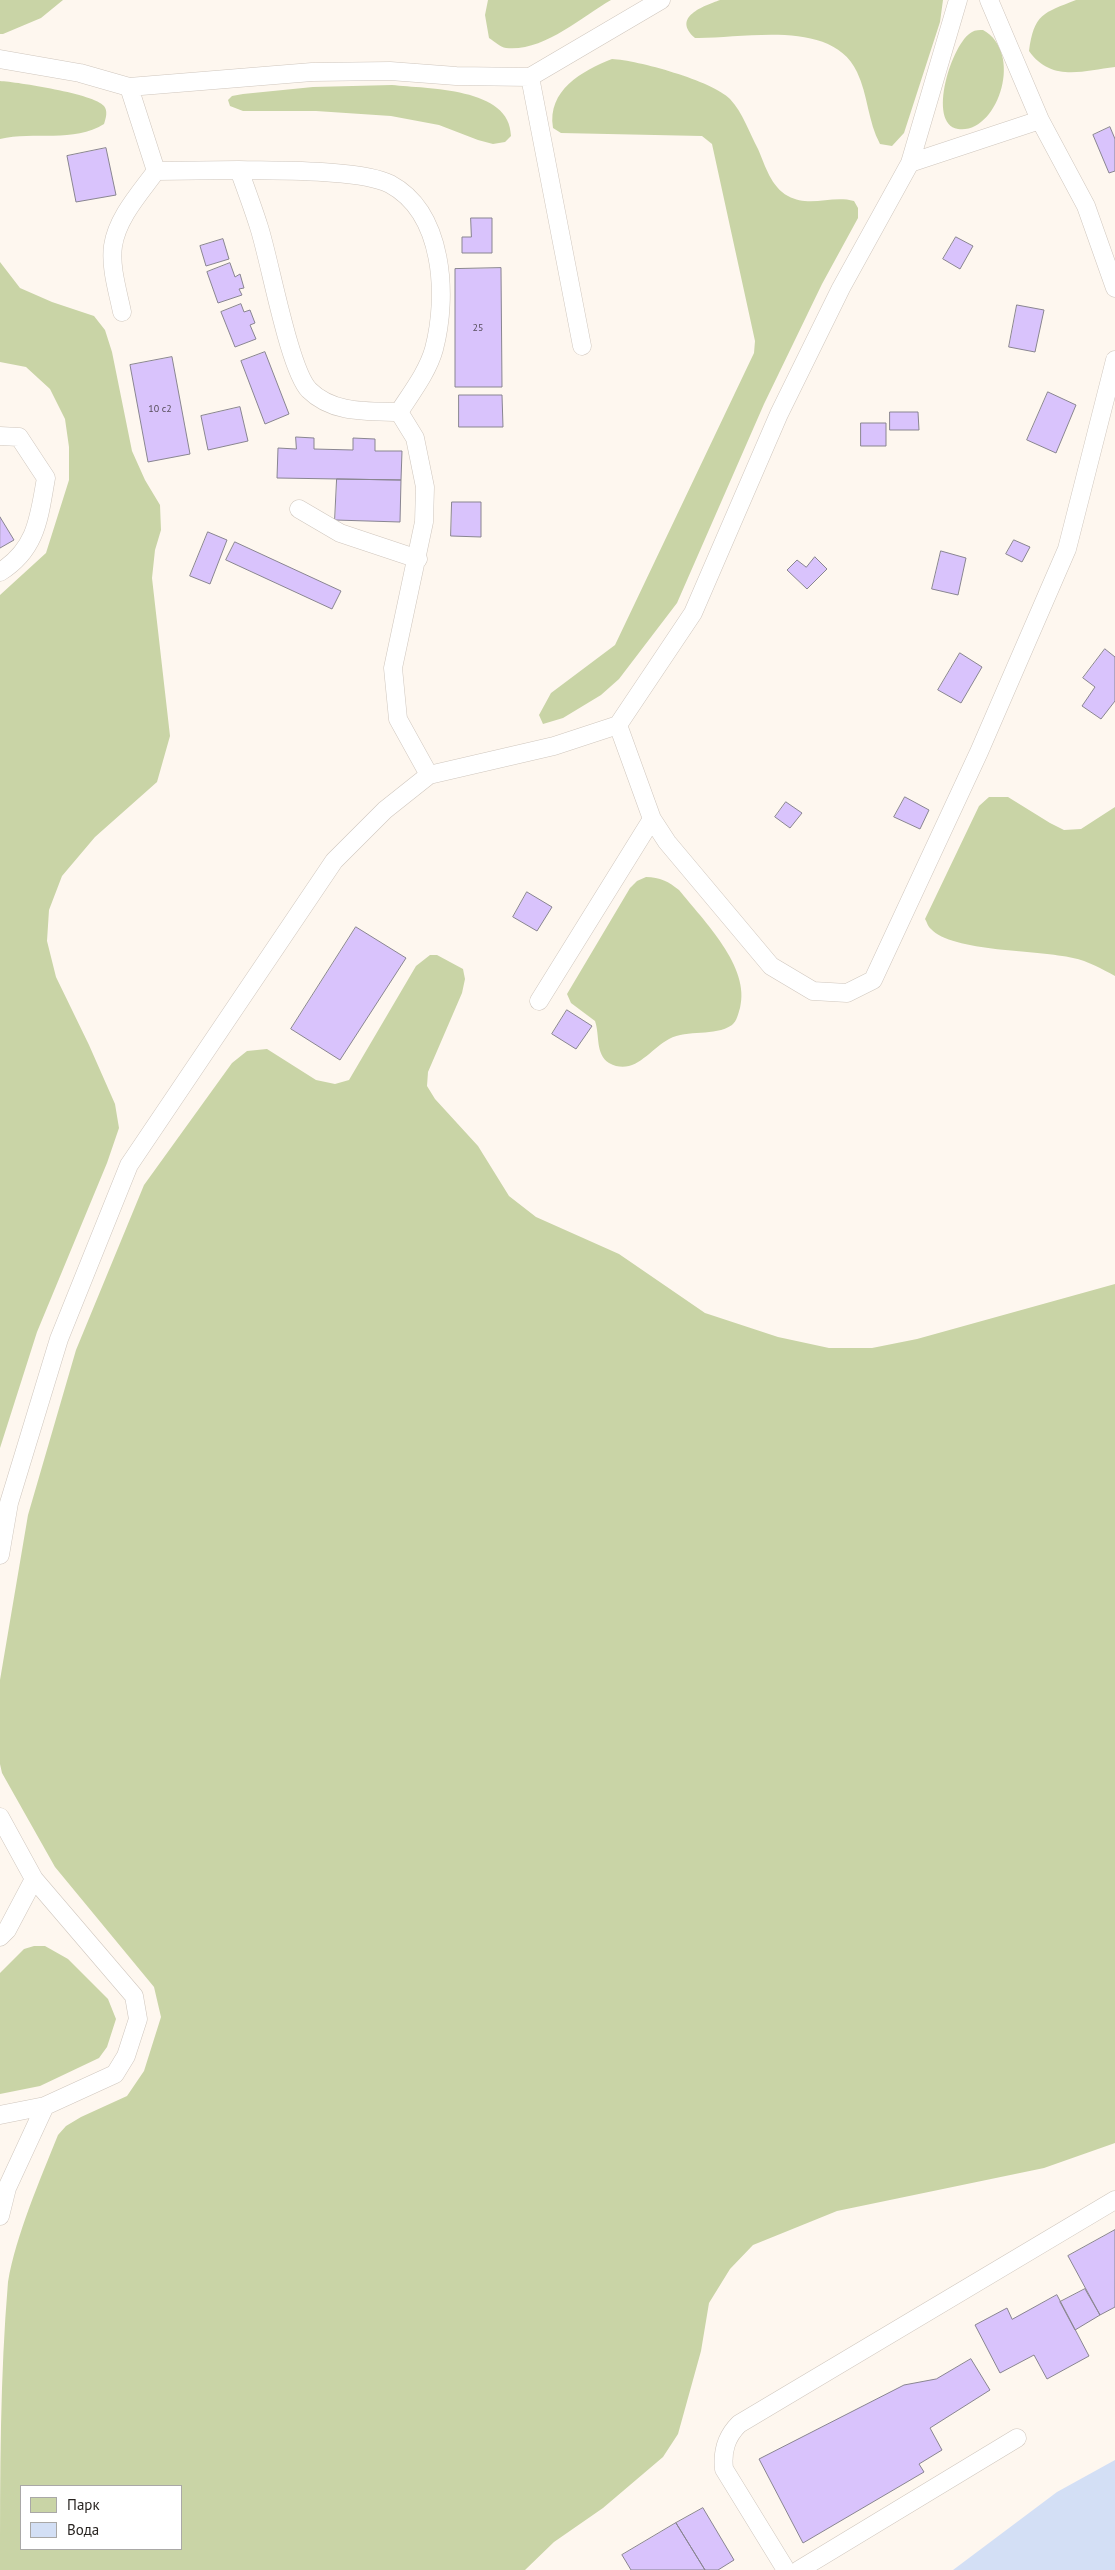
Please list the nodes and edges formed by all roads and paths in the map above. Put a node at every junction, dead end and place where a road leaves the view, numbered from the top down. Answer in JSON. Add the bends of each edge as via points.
{"nodes":[{"id":1,"x":661,"y":0,"type":"edge"},
{"id":2,"x":958,"y":0,"type":"edge"},
{"id":3,"x":988,"y":0,"type":"edge"},
{"id":4,"x":0,"y":59,"type":"edge"},
{"id":5,"x":530,"y":78,"type":"junction"},
{"id":6,"x":129,"y":87,"type":"junction"},
{"id":7,"x":1040,"y":120,"type":"junction"},
{"id":8,"x":910,"y":163,"type":"junction"},
{"id":9,"x":239,"y":170,"type":"junction"},
{"id":10,"x":156,"y":171,"type":"junction"},
{"id":11,"x":1115,"y":288,"type":"edge"},
{"id":12,"x":122,"y":312,"type":"dead end"},
{"id":13,"x":582,"y":346,"type":"dead end"},
{"id":14,"x":1115,"y":360,"type":"edge"},
{"id":15,"x":399,"y":412,"type":"junction"},
{"id":16,"x":0,"y":436,"type":"edge"},
{"id":17,"x":299,"y":509,"type":"dead end"},
{"id":18,"x":418,"y":559,"type":"junction"},
{"id":19,"x":0,"y":572,"type":"edge"},
{"id":20,"x":618,"y":725,"type":"junction"},
{"id":21,"x":429,"y":774,"type":"junction"},
{"id":22,"x":652,"y":819,"type":"junction"},
{"id":23,"x":539,"y":1001,"type":"dead end"},
{"id":24,"x":0,"y":1555,"type":"edge"},
{"id":25,"x":0,"y":1816,"type":"edge"},
{"id":26,"x":34,"y":1879,"type":"junction"},
{"id":27,"x":0,"y":1937,"type":"edge"},
{"id":28,"x":45,"y":2106,"type":"junction"},
{"id":29,"x":0,"y":2115,"type":"edge"},
{"id":30,"x":1115,"y":2200,"type":"edge"},
{"id":31,"x":0,"y":2216,"type":"edge"},
{"id":32,"x":1017,"y":2438,"type":"dead end"},
{"id":33,"x":786,"y":2570,"type":"edge"},
{"id":34,"x":799,"y":2570,"type":"edge"}],
"edges":[{"from":1,"to":5,"type":"lane"},
{"from":2,"to":8,"type":"lane"},
{"from":3,"to":7,"type":"lane"},
{"from":4,"to":6,"type":"lane","via":[[80,73]]},
{"from":5,"to":6,"type":"lane","via":[[390,71],[322,72]]},
{"from":5,"to":13,"type":"lane"},
{"from":6,"to":10,"type":"lane"},
{"from":7,"to":8,"type":"lane"},
{"from":7,"to":11,"type":"lane","via":[[1086,206]]},
{"from":8,"to":20,"type":"lane","via":[[841,288],[779,414],[694,613]]},
{"from":9,"to":10,"type":"lane"},
{"from":9,"to":15,"type":"lane","via":[[260,228],[296,368],[309,390],[329,403],[350,410]]},
{"from":9,"to":15,"type":"lane","via":[[359,175],[389,184],[412,201],[431,234],[442,272],[442,311],[434,350],[419,382]]},
{"from":10,"to":12,"type":"lane","via":[[122,221],[113,246]]},
{"from":14,"to":22,"type":"lane","via":[[1067,549],[979,752],[873,980],[847,993],[813,991],[771,966],[667,842]]},
{"from":15,"to":18,"type":"lane","via":[[415,438],[425,487]]},
{"from":16,"to":19,"type":"lane","via":[[19,437],[46,478],[37,527],[16,562]]},
{"from":17,"to":18,"type":"lane","via":[[340,533]]},
{"from":18,"to":21,"type":"lane","via":[[394,668],[398,719]]},
{"from":20,"to":21,"type":"lane","via":[[554,746]]},
{"from":20,"to":22,"type":"lane"},
{"from":21,"to":24,"type":"lane","via":[[385,810],[334,861],[129,1165],[59,1339],[9,1503]]},
{"from":22,"to":23,"type":"lane"},
{"from":25,"to":26,"type":"lane"},
{"from":26,"to":27,"type":"lane"},
{"from":26,"to":28,"type":"lane","via":[[134,1996],[138,2018],[126,2056],[115,2074]]},
{"from":28,"to":29,"type":"lane"},
{"from":28,"to":31,"type":"lane","via":[[7,2188]]},
{"from":30,"to":33,"type":"lane","via":[[732,2431],[726,2442],[724,2469]]},
{"from":32,"to":34,"type":"lane"}]}
